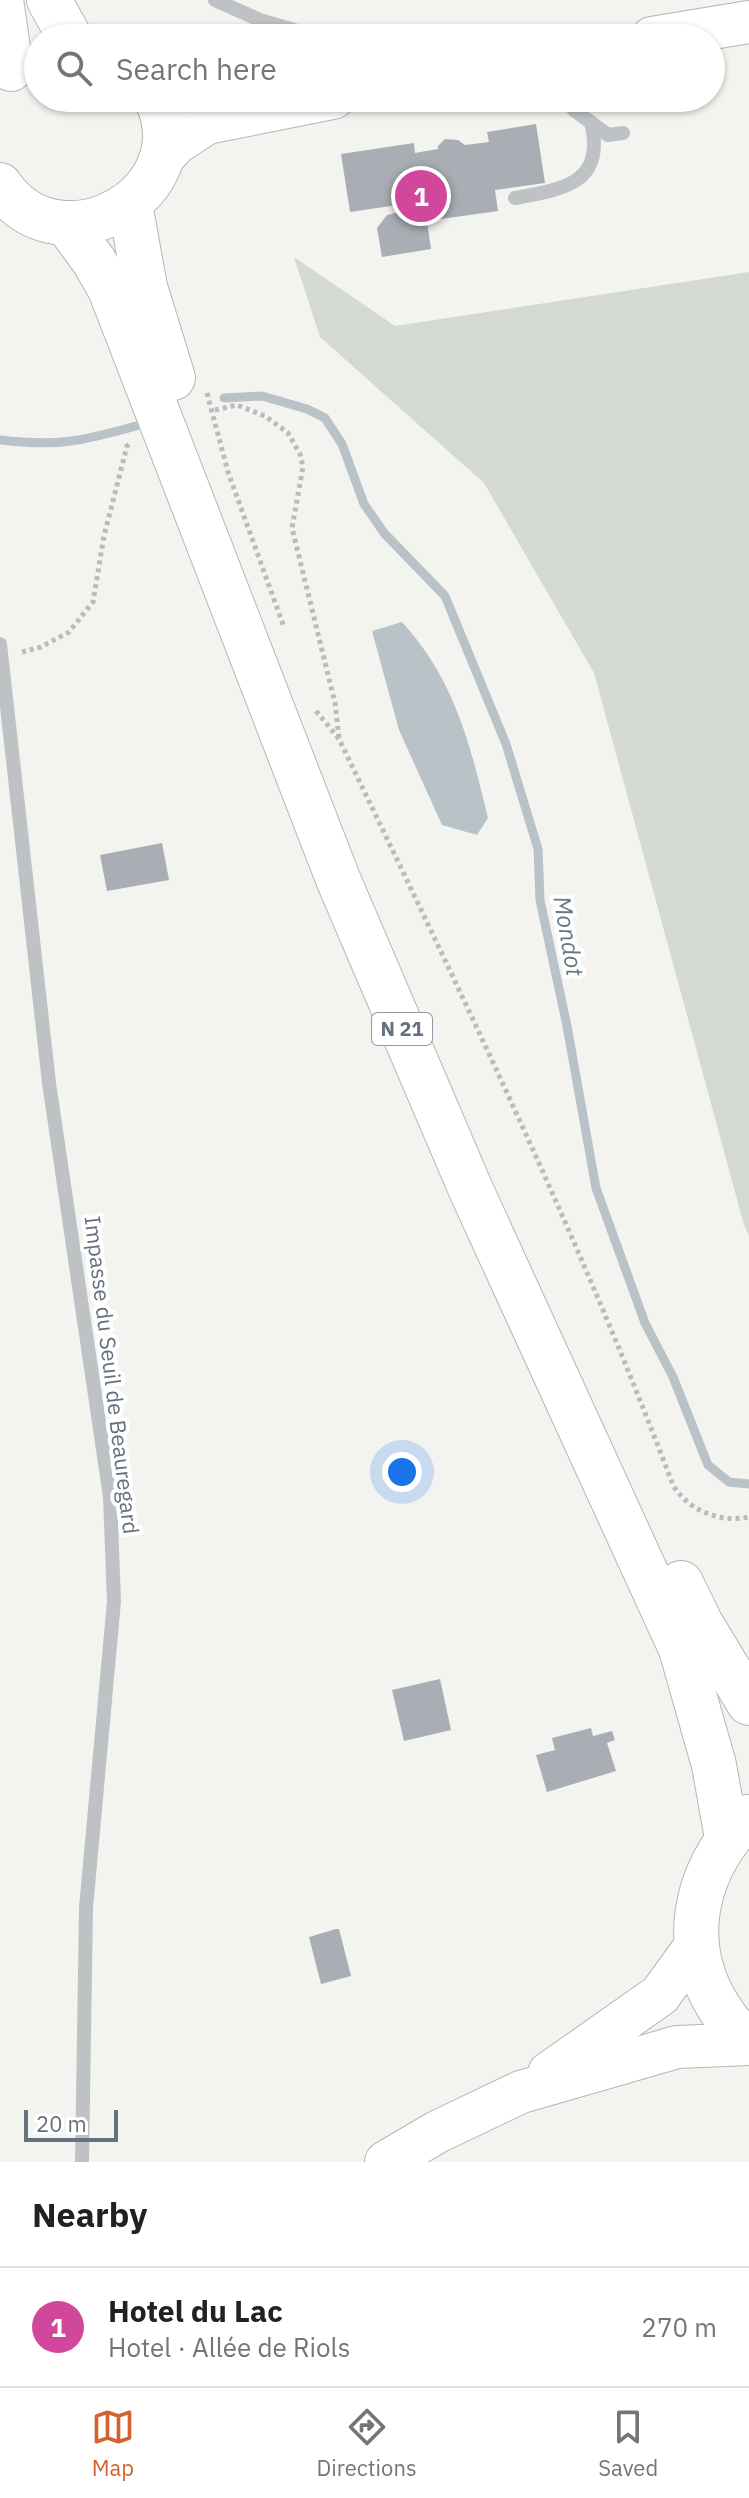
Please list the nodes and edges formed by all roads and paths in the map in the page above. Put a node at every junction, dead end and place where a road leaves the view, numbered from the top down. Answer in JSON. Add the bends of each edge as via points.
{"nodes":[{"id":1,"x":1,"y":0,"type":"edge"},
{"id":2,"x":49,"y":0,"type":"edge"},
{"id":3,"x":215,"y":0,"type":"edge"},
{"id":4,"x":749,"y":22,"type":"edge"},
{"id":5,"x":62,"y":24,"type":"edge"},
{"id":6,"x":274,"y":24,"type":"edge"},
{"id":7,"x":725,"y":26,"type":"edge"},
{"id":8,"x":16,"y":68,"type":"edge"},
{"id":9,"x":161,"y":112,"type":"edge"},
{"id":10,"x":262,"y":112,"type":"edge"},
{"id":11,"x":577,"y":112,"type":"edge"},
{"id":12,"x":591,"y":122,"type":"junction"},
{"id":13,"x":623,"y":133,"type":"dead end"},
{"id":14,"x":159,"y":162,"type":"junction"},
{"id":15,"x":0,"y":185,"type":"edge"},
{"id":16,"x":515,"y":198,"type":"dead end"},
{"id":17,"x":130,"y":204,"type":"junction"},
{"id":18,"x":66,"y":223,"type":"junction"},
{"id":19,"x":205,"y":384,"type":"dead end"},
{"id":20,"x":215,"y":410,"type":"dead end"},
{"id":21,"x":136,"y":440,"type":"dead end"},
{"id":22,"x":287,"y":635,"type":"dead end"},
{"id":23,"x":1,"y":651,"type":"edge"},
{"id":24,"x":314,"y":709,"type":"dead end"},
{"id":25,"x":339,"y":739,"type":"junction"},
{"id":26,"x":749,"y":1517,"type":"edge"},
{"id":27,"x":749,"y":1703,"type":"edge"},
{"id":28,"x":738,"y":1827,"type":"edge"},
{"id":29,"x":697,"y":1944,"type":"junction"},
{"id":30,"x":749,"y":2044,"type":"edge"},
{"id":31,"x":521,"y":2092,"type":"junction"},
{"id":32,"x":82,"y":2162,"type":"edge"},
{"id":33,"x":386,"y":2162,"type":"edge"}],
"edges":[{"from":1,"to":8,"type":"main road"},
{"from":2,"to":5,"type":"main road"},
{"from":3,"to":6,"type":"lane"},
{"from":4,"to":7,"type":"street"},
{"from":9,"to":14,"type":"main road","via":[[164,135]]},
{"from":10,"to":14,"type":"street","via":[[207,123],[176,143]]},
{"from":11,"to":12,"type":"lane"},
{"from":12,"to":13,"type":"lane","via":[[608,135]]},
{"from":12,"to":16,"type":"lane","via":[[596,145],[589,169],[564,189]]},
{"from":14,"to":17,"type":"main road","via":[[153,178]]},
{"from":15,"to":18,"type":"main road","via":[[20,206]]},
{"from":17,"to":18,"type":"main road","via":[[89,223]]},
{"from":17,"to":27,"type":"main road","number":"N 21","via":[[145,287],[212,495],[483,1172],[701,1624]]},
{"from":18,"to":28,"type":"main road","number":"N 21","via":[[110,289],[338,879],[471,1190],[681,1649]]},
{"from":19,"to":22,"type":"path","via":[[228,472]]},
{"from":20,"to":25,"type":"path","via":[[237,405],[265,416],[288,433],[300,454],[303,467],[292,528]]},
{"from":21,"to":23,"type":"path","via":[[127,446],[121,463],[93,602],[69,632],[41,647]]},
{"from":23,"to":32,"type":"lane","name":"Impasse du Seuil de Beauregard","via":[[49,1083],[110,1497],[114,1601],[86,1908]]},
{"from":24,"to":25,"type":"path"},
{"from":25,"to":26,"type":"path","via":[[516,1116],[633,1379],[673,1485],[683,1501],[716,1517]]},
{"from":28,"to":29,"type":"main road","via":[[708,1871],[697,1907]]},
{"from":29,"to":30,"type":"main road","via":[[705,1982],[724,2016]]},
{"from":29,"to":31,"type":"street","via":[[660,1995]]},
{"from":30,"to":31,"type":"street","via":[[677,2047]]},
{"from":31,"to":33,"type":"street"}]}
